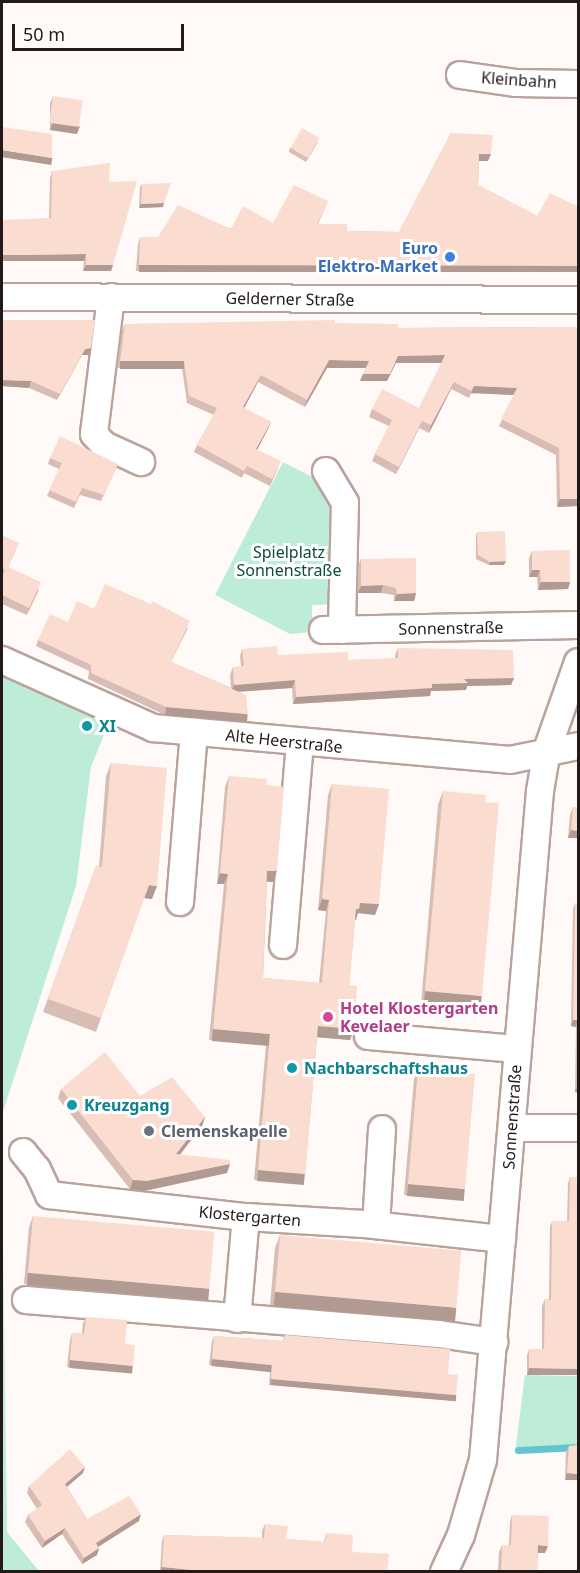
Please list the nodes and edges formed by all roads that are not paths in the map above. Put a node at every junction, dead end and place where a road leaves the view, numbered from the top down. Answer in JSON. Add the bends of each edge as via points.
{"nodes":[{"id":1,"x":460,"y":75,"type":"dead end"},
{"id":2,"x":579,"y":84,"type":"edge"},
{"id":3,"x":2,"y":297,"type":"edge"},
{"id":4,"x":111,"y":297,"type":"junction"},
{"id":5,"x":579,"y":300,"type":"edge"},
{"id":6,"x":141,"y":462,"type":"dead end"},
{"id":7,"x":326,"y":471,"type":"dead end"},
{"id":8,"x":579,"y":625,"type":"edge"},
{"id":9,"x":2,"y":660,"type":"edge"},
{"id":10,"x":579,"y":662,"type":"edge"},
{"id":11,"x":194,"y":732,"type":"junction"},
{"id":12,"x":300,"y":742,"type":"junction"},
{"id":13,"x":579,"y":746,"type":"edge"},
{"id":14,"x":547,"y":750,"type":"junction"},
{"id":15,"x":180,"y":902,"type":"dead end"},
{"id":16,"x":283,"y":945,"type":"dead end"},
{"id":17,"x":368,"y":1036,"type":"dead end"},
{"id":18,"x":517,"y":1049,"type":"junction"},
{"id":19,"x":512,"y":1128,"type":"junction"},
{"id":20,"x":579,"y":1128,"type":"edge"},
{"id":21,"x":382,"y":1129,"type":"dead end"},
{"id":22,"x":23,"y":1152,"type":"dead end"},
{"id":23,"x":246,"y":1217,"type":"junction"},
{"id":24,"x":376,"y":1226,"type":"junction"},
{"id":25,"x":502,"y":1239,"type":"junction"},
{"id":26,"x":26,"y":1300,"type":"dead end"},
{"id":27,"x":237,"y":1319,"type":"junction"},
{"id":28,"x":494,"y":1342,"type":"junction"},
{"id":29,"x":444,"y":1572,"type":"edge"}],
"edges":[{"from":1,"to":2,"type":"street","name":"Kleinbahn","via":[[516,83]]},
{"from":3,"to":4,"type":"street","name":"Gelderner Straße"},
{"from":4,"to":5,"type":"street","name":"Gelderner Straße"},
{"from":4,"to":6,"type":"street","via":[[94,434],[104,445]]},
{"from":7,"to":8,"type":"street","name":"Sonnenstraße","via":[[345,503],[333,630]]},
{"from":9,"to":11,"type":"street","name":"Alte Heerstraße","via":[[153,728]]},
{"from":10,"to":14,"type":"street","name":"Sonnenstraße"},
{"from":11,"to":12,"type":"street","name":"Alte Heerstraße"},
{"from":11,"to":15,"type":"street"},
{"from":12,"to":14,"type":"street","name":"Alte Heerstraße","via":[[510,760]]},
{"from":12,"to":16,"type":"street"},
{"from":13,"to":14,"type":"street","name":"Alte Heerstraße"},
{"from":14,"to":18,"type":"street","name":"Sonnenstraße","via":[[536,826]]},
{"from":17,"to":18,"type":"street"},
{"from":18,"to":19,"type":"street","name":"Sonnenstraße"},
{"from":19,"to":20,"type":"street"},
{"from":19,"to":25,"type":"street","name":"Sonnenstraße"},
{"from":21,"to":24,"type":"street"},
{"from":22,"to":23,"type":"street","name":"Klostergarten","via":[[49,1195]]},
{"from":23,"to":24,"type":"street","name":"Klostergarten"},
{"from":23,"to":27,"type":"street"},
{"from":24,"to":25,"type":"street","name":"Klostergarten"},
{"from":25,"to":28,"type":"street","name":"Sonnenstraße"},
{"from":26,"to":27,"type":"street"},
{"from":27,"to":28,"type":"street","via":[[439,1334]]},
{"from":28,"to":29,"type":"street","name":"Sonnenstraße","via":[[483,1460],[461,1535]]}]}
